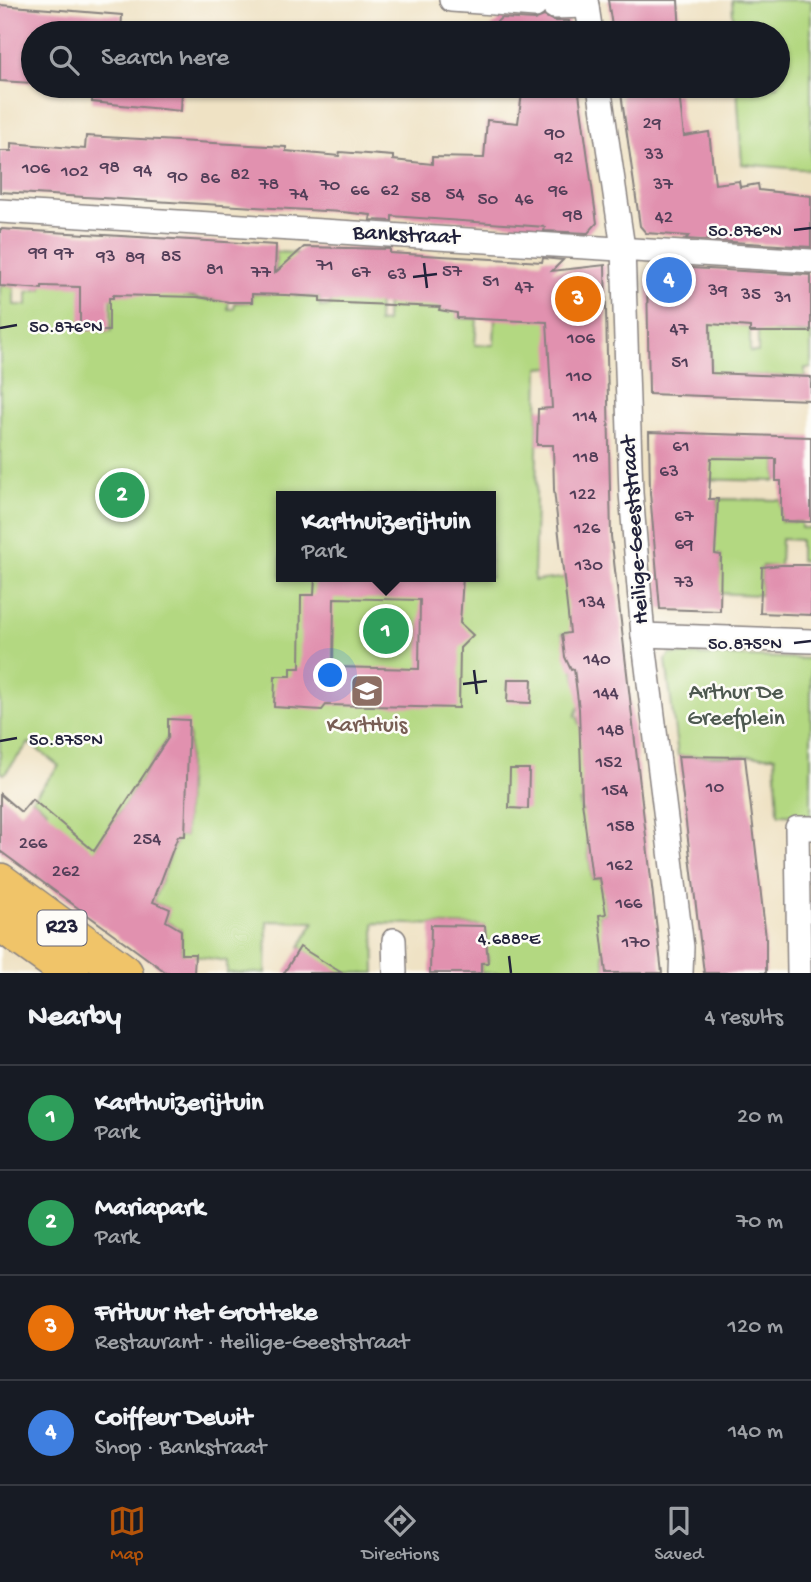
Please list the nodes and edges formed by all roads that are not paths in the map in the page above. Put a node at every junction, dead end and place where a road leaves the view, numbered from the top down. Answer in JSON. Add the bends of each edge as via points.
{"nodes":[{"id":1,"x":452,"y":0,"type":"edge"},
{"id":2,"x":586,"y":3,"type":"edge"},
{"id":3,"x":589,"y":21,"type":"edge"},
{"id":4,"x":601,"y":98,"type":"edge"},
{"id":5,"x":0,"y":211,"type":"edge"},
{"id":6,"x":623,"y":248,"type":"junction"},
{"id":7,"x":811,"y":261,"type":"edge"},
{"id":8,"x":643,"y":635,"type":"junction"},
{"id":9,"x":811,"y":641,"type":"edge"},
{"id":10,"x":811,"y":828,"type":"edge"},
{"id":11,"x":0,"y":882,"type":"edge"},
{"id":12,"x":0,"y":922,"type":"edge"},
{"id":13,"x":394,"y":940,"type":"dead end"},
{"id":14,"x":71,"y":973,"type":"edge"},
{"id":15,"x":124,"y":973,"type":"edge"},
{"id":16,"x":396,"y":973,"type":"edge"},
{"id":17,"x":681,"y":973,"type":"edge"},
{"id":18,"x":799,"y":973,"type":"edge"}],
"edges":[{"from":1,"to":2,"type":"street","via":[[544,6]]},
{"from":2,"to":3,"type":"street"},
{"from":4,"to":6,"type":"street","name":"Heilige-Geeststraat"},
{"from":5,"to":6,"type":"street","name":"Bankstraat"},
{"from":6,"to":7,"type":"street","name":"Bankstraat"},
{"from":6,"to":8,"type":"street","name":"Heilige-Geeststraat","via":[[631,493]]},
{"from":8,"to":9,"type":"street"},
{"from":8,"to":17,"type":"street","name":"Heilige-Geeststraat","via":[[682,947]]},
{"from":10,"to":18,"type":"street","via":[[797,828]]},
{"from":11,"to":15,"type":"main road","number":"R23"},
{"from":12,"to":14,"type":"main road","number":"R23"},
{"from":13,"to":16,"type":"street"}]}
